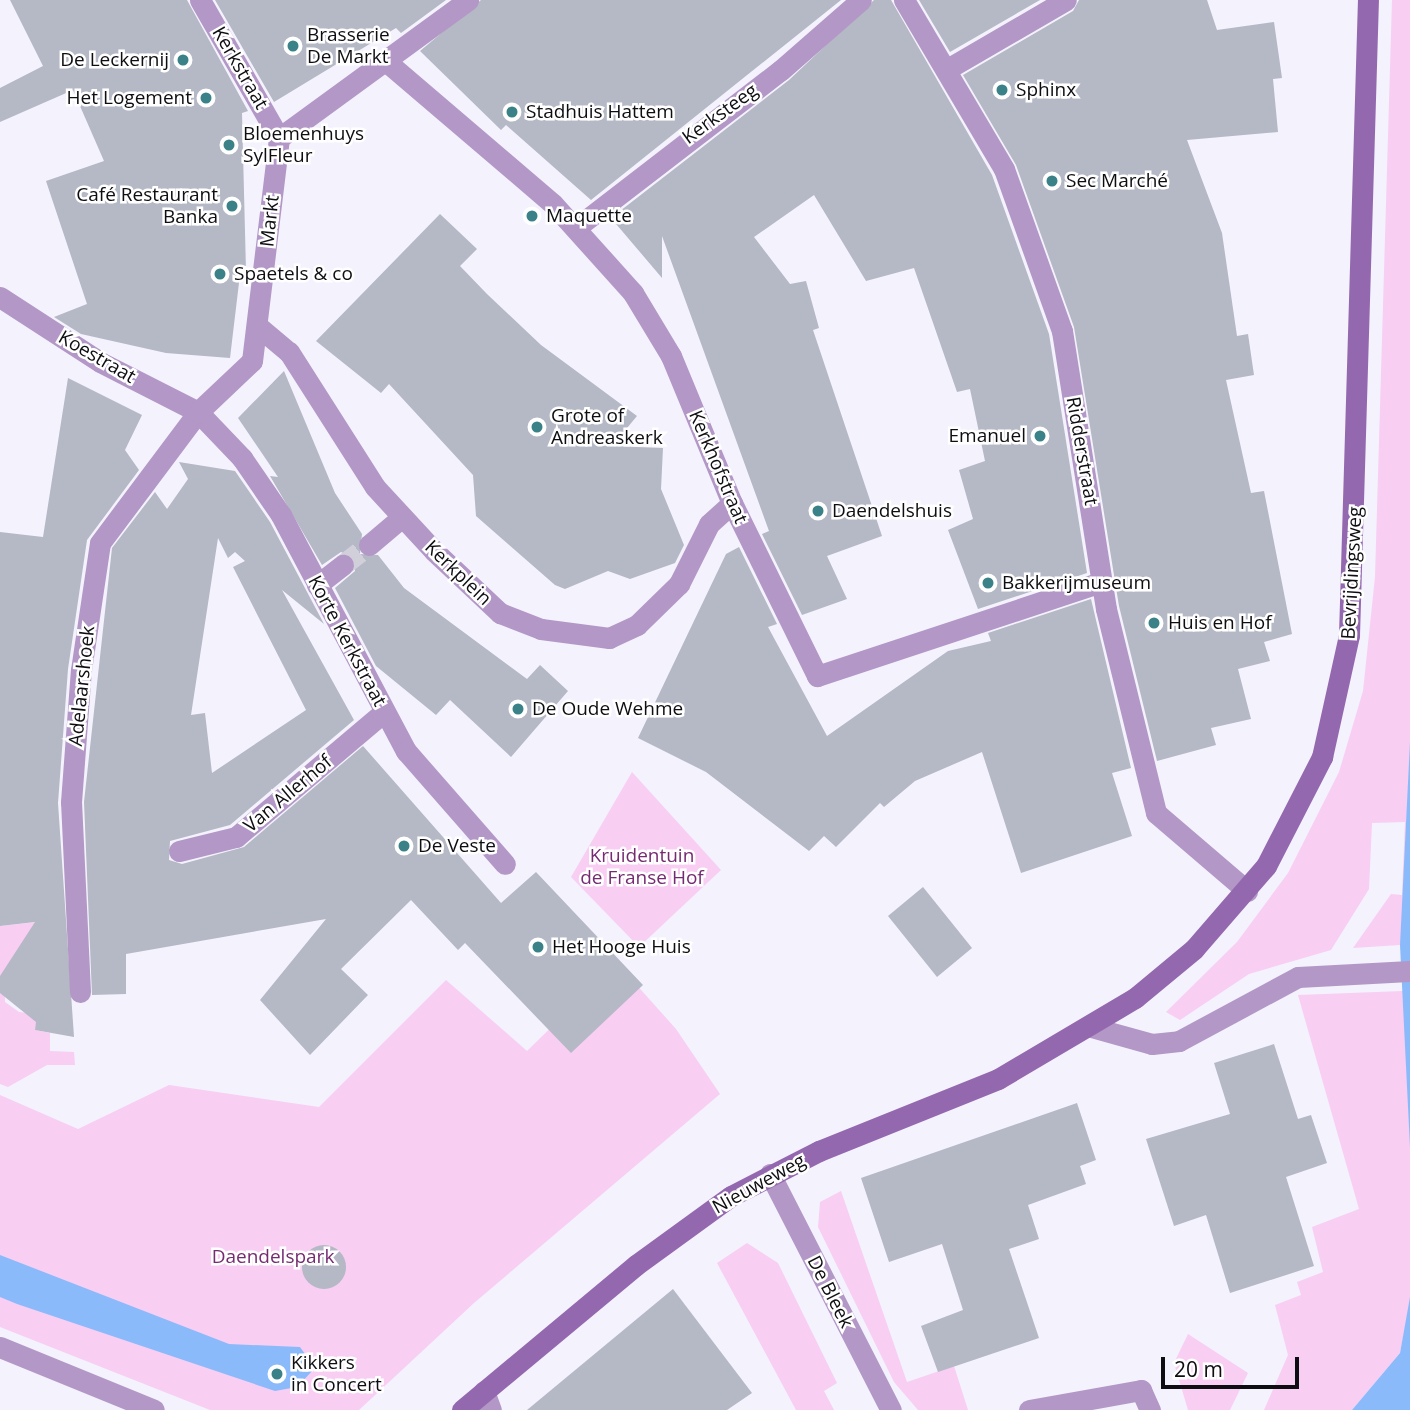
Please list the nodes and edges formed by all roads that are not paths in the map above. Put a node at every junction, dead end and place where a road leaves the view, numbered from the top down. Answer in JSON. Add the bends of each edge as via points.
{"nodes":[{"id":1,"x":200,"y":0,"type":"edge"},
{"id":2,"x":468,"y":0,"type":"edge"},
{"id":3,"x":861,"y":0,"type":"edge"},
{"id":4,"x":904,"y":0,"type":"edge"},
{"id":5,"x":1066,"y":0,"type":"edge"},
{"id":6,"x":1368,"y":0,"type":"edge"},
{"id":7,"x":388,"y":63,"type":"junction"},
{"id":8,"x":949,"y":68,"type":"junction"},
{"id":9,"x":279,"y":138,"type":"junction"},
{"id":10,"x":577,"y":227,"type":"junction"},
{"id":11,"x":0,"y":296,"type":"edge"},
{"id":12,"x":260,"y":328,"type":"junction"},
{"id":13,"x":198,"y":412,"type":"junction"},
{"id":14,"x":732,"y":503,"type":"junction"},
{"id":15,"x":402,"y":517,"type":"junction"},
{"id":16,"x":369,"y":545,"type":"tunnel mouth"},
{"id":17,"x":343,"y":565,"type":"tunnel mouth"},
{"id":18,"x":1101,"y":582,"type":"junction"},
{"id":19,"x":317,"y":585,"type":"junction"},
{"id":20,"x":384,"y":712,"type":"junction"},
{"id":21,"x":179,"y":851,"type":"dead end"},
{"id":22,"x":505,"y":864,"type":"dead end"},
{"id":23,"x":1247,"y":891,"type":"junction"},
{"id":24,"x":1410,"y":971,"type":"edge"},
{"id":25,"x":80,"y":992,"type":"dead end"},
{"id":26,"x":1091,"y":1027,"type":"junction"},
{"id":27,"x":1071,"y":1040,"type":"joint"},
{"id":28,"x":770,"y":1174,"type":"junction"},
{"id":29,"x":0,"y":1347,"type":"edge"},
{"id":30,"x":487,"y":1400,"type":"edge"},
{"id":31,"x":154,"y":1410,"type":"edge"},
{"id":32,"x":462,"y":1410,"type":"edge"},
{"id":33,"x":891,"y":1410,"type":"edge"},
{"id":34,"x":1029,"y":1410,"type":"edge"},
{"id":35,"x":1150,"y":1410,"type":"edge"}],
"edges":[{"from":1,"to":9,"type":"street","name":"Kerkstraat"},
{"from":2,"to":7,"type":"street"},
{"from":3,"to":10,"type":"street","name":"Kerksteeg","via":[[782,70]]},
{"from":4,"to":8,"type":"street","name":"Ridderstraat"},
{"from":5,"to":8,"type":"street"},
{"from":6,"to":23,"type":"main road","name":"Bevrijdingsweg","via":[[1348,645],[1322,757],[1291,824]]},
{"from":7,"to":9,"type":"street"},
{"from":7,"to":10,"type":"street","name":"Kerkhofstraat"},
{"from":8,"to":18,"type":"street","name":"Ridderstraat","via":[[1004,169],[1062,331]]},
{"from":9,"to":12,"type":"street","name":"Markt"},
{"from":10,"to":14,"type":"street","name":"Kerkhofstraat","via":[[633,293],[664,344]]},
{"from":11,"to":13,"type":"street","name":"Koestraat","via":[[100,362]]},
{"from":12,"to":13,"type":"street","name":"Markt","via":[[253,361]]},
{"from":12,"to":15,"type":"street","name":"Kerkplein","via":[[289,352],[375,487]]},
{"from":13,"to":19,"type":"street","name":"Korte Kerkstraat","via":[[281,515]]},
{"from":13,"to":25,"type":"street","name":"Adelaarshoek","via":[[100,543],[81,670],[71,802]]},
{"from":14,"to":15,"type":"street","name":"Kerkplein","via":[[709,524],[679,584],[637,625],[610,638],[571,637],[500,613]]},
{"from":14,"to":18,"type":"street","name":"Kerkhofstraat","via":[[817,676]]},
{"from":15,"to":16,"type":"street"},
{"from":17,"to":19,"type":"street"},
{"from":18,"to":23,"type":"street","name":"Ridderstraat","via":[[1156,813]]},
{"from":19,"to":20,"type":"street","name":"Korte Kerkstraat"},
{"from":20,"to":21,"type":"street","name":"Van Allerhof","via":[[236,837]]},
{"from":20,"to":22,"type":"street","name":"Korte Kerkstraat","via":[[406,751]]},
{"from":23,"to":26,"type":"main road","name":"Bevrijdingsweg","via":[[1185,958]]},
{"from":24,"to":26,"type":"street","via":[[1378,969],[1279,984],[1179,1041],[1152,1044]]},
{"from":26,"to":27,"type":"main road","name":"Bevrijdingsweg"},
{"from":27,"to":28,"type":"main road","name":"Nieuweweg","via":[[998,1079]]},
{"from":28,"to":30,"type":"main road","name":"Nieuweweg","via":[[636,1265]]},
{"from":28,"to":33,"type":"street","name":"De Bleek"},
{"from":29,"to":31,"type":"street"},
{"from":30,"to":32,"type":"main road","name":"Nieuweweg"},
{"from":34,"to":35,"type":"street","via":[[1141,1390]]}]}
